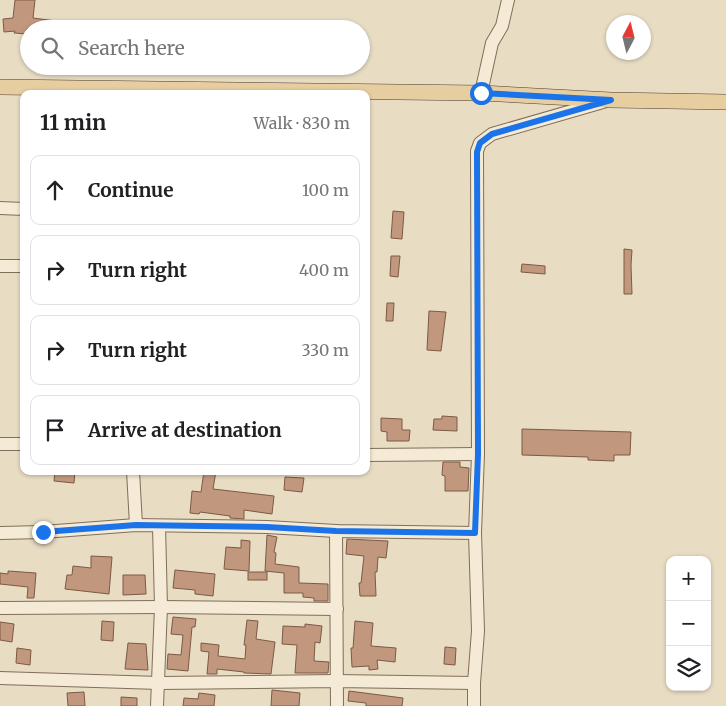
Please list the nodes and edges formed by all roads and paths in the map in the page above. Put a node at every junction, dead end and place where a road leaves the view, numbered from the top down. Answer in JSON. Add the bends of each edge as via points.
{"nodes":[{"id":1,"x":508,"y":0,"type":"edge"},
{"id":2,"x":0,"y":87,"type":"edge"},
{"id":3,"x":111,"y":90,"type":"edge"},
{"id":4,"x":370,"y":92,"type":"edge"},
{"id":5,"x":481,"y":93,"type":"junction"},
{"id":6,"x":611,"y":100,"type":"junction"},
{"id":7,"x":726,"y":102,"type":"edge"},
{"id":8,"x":0,"y":208,"type":"edge"},
{"id":9,"x":20,"y":209,"type":"edge"},
{"id":10,"x":0,"y":266,"type":"edge"},
{"id":11,"x":20,"y":266,"type":"edge"},
{"id":12,"x":0,"y":444,"type":"edge"},
{"id":13,"x":20,"y":444,"type":"edge"},
{"id":14,"x":478,"y":454,"type":"junction"},
{"id":15,"x":370,"y":455,"type":"edge"},
{"id":16,"x":133,"y":475,"type":"edge"},
{"id":17,"x":136,"y":525,"type":"junction"},
{"id":18,"x":158,"y":526,"type":"junction"},
{"id":19,"x":336,"y":531,"type":"junction"},
{"id":20,"x":0,"y":533,"type":"edge"},
{"id":21,"x":475,"y":533,"type":"junction"},
{"id":22,"x":161,"y":606,"type":"junction"},
{"id":23,"x":0,"y":608,"type":"edge"},
{"id":24,"x":338,"y":609,"type":"junction"},
{"id":25,"x":0,"y":678,"type":"edge"},
{"id":26,"x":336,"y":680,"type":"junction"},
{"id":27,"x":159,"y":683,"type":"junction"},
{"id":28,"x":474,"y":683,"type":"junction"},
{"id":29,"x":158,"y":706,"type":"edge"},
{"id":30,"x":337,"y":706,"type":"edge"},
{"id":31,"x":474,"y":706,"type":"edge"}],
"edges":[{"from":1,"to":5,"type":"street","via":[[502,26],[492,43]]},
{"from":2,"to":3,"type":"main road"},
{"from":4,"to":5,"type":"main road"},
{"from":5,"to":6,"type":"main road"},
{"from":6,"to":7,"type":"main road"},
{"from":6,"to":14,"type":"street","via":[[492,134],[480,143],[477,152]]},
{"from":8,"to":9,"type":"street"},
{"from":10,"to":11,"type":"street"},
{"from":12,"to":13,"type":"street"},
{"from":14,"to":15,"type":"street"},
{"from":14,"to":21,"type":"street"},
{"from":16,"to":17,"type":"street"},
{"from":17,"to":18,"type":"street"},
{"from":17,"to":20,"type":"street"},
{"from":18,"to":19,"type":"street"},
{"from":18,"to":22,"type":"street"},
{"from":19,"to":21,"type":"street"},
{"from":19,"to":24,"type":"street"},
{"from":21,"to":28,"type":"street","via":[[478,631]]},
{"from":22,"to":23,"type":"street"},
{"from":22,"to":24,"type":"street"},
{"from":22,"to":27,"type":"street"},
{"from":24,"to":26,"type":"street"},
{"from":25,"to":27,"type":"street"},
{"from":26,"to":27,"type":"street"},
{"from":26,"to":28,"type":"street"},
{"from":26,"to":30,"type":"street"},
{"from":27,"to":29,"type":"street"},
{"from":28,"to":31,"type":"street"}]}
